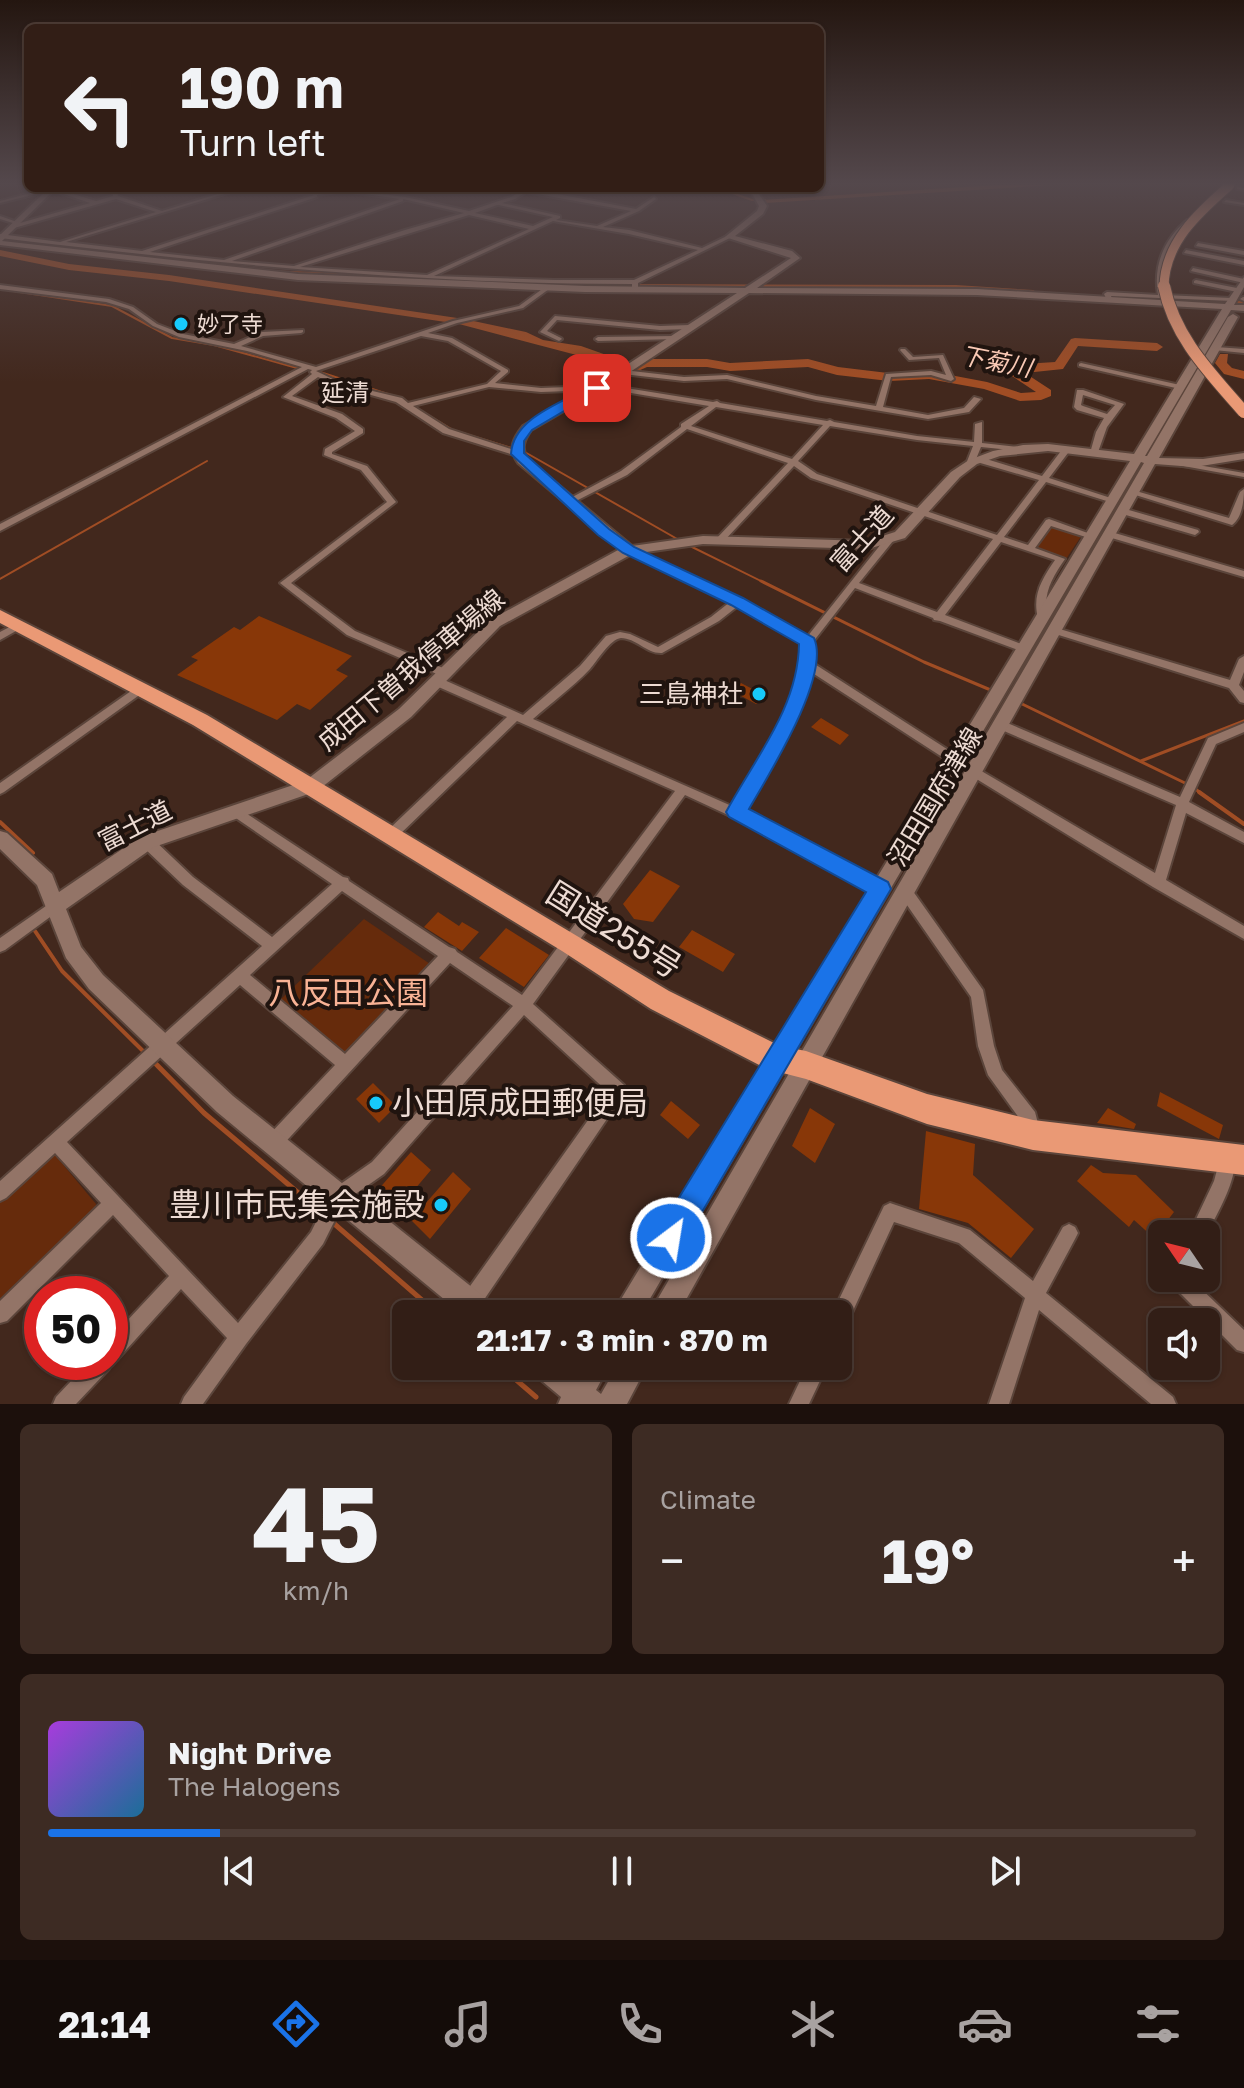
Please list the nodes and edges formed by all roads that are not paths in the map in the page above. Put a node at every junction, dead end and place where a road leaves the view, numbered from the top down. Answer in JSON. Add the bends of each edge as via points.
{"nodes":[{"id":1,"x":98,"y":251,"type":"edge"},
{"id":2,"x":110,"y":251,"type":"edge"},
{"id":3,"x":148,"y":251,"type":"edge"},
{"id":4,"x":256,"y":251,"type":"edge"},
{"id":5,"x":349,"y":251,"type":"edge"},
{"id":6,"x":486,"y":251,"type":"edge"},
{"id":7,"x":698,"y":251,"type":"edge"},
{"id":8,"x":777,"y":251,"type":"edge"},
{"id":9,"x":1165,"y":251,"type":"edge"},
{"id":10,"x":1173,"y":251,"type":"edge"},
{"id":11,"x":1180,"y":251,"type":"edge"},
{"id":12,"x":1186,"y":252,"type":"dead end"},
{"id":13,"x":138,"y":254,"type":"junction"},
{"id":14,"x":220,"y":263,"type":"junction"},
{"id":15,"x":1244,"y":263,"type":"edge"},
{"id":16,"x":285,"y":270,"type":"junction"},
{"id":17,"x":1192,"y":272,"type":"dead end"},
{"id":18,"x":426,"y":279,"type":"junction"},
{"id":19,"x":1196,"y":282,"type":"dead end"},
{"id":20,"x":635,"y":285,"type":"junction"},
{"id":21,"x":0,"y":287,"type":"edge"},
{"id":22,"x":748,"y":287,"type":"junction"},
{"id":23,"x":547,"y":288,"type":"junction"},
{"id":24,"x":1161,"y":297,"type":"junction"},
{"id":25,"x":1109,"y":298,"type":"junction"},
{"id":26,"x":1238,"y":298,"type":"edge"},
{"id":27,"x":690,"y":327,"type":"junction"},
{"id":28,"x":301,"y":331,"type":"dead end"},
{"id":29,"x":422,"y":334,"type":"junction"},
{"id":30,"x":674,"y":338,"type":"junction"},
{"id":31,"x":559,"y":339,"type":"dead end"},
{"id":32,"x":598,"y":339,"type":"dead end"},
{"id":33,"x":235,"y":346,"type":"junction"},
{"id":34,"x":1216,"y":349,"type":"junction"},
{"id":35,"x":903,"y":350,"type":"dead end"},
{"id":36,"x":1244,"y":351,"type":"edge"},
{"id":37,"x":1081,"y":365,"type":"dead end"},
{"id":38,"x":313,"y":370,"type":"junction"},
{"id":39,"x":623,"y":372,"type":"junction"},
{"id":40,"x":489,"y":385,"type":"junction"},
{"id":41,"x":599,"y":387,"type":"junction"},
{"id":42,"x":1180,"y":387,"type":"junction"},
{"id":43,"x":977,"y":399,"type":"dead end"},
{"id":44,"x":1244,"y":401,"type":"edge"},
{"id":45,"x":717,"y":403,"type":"junction"},
{"id":46,"x":412,"y":404,"type":"junction"},
{"id":47,"x":879,"y":407,"type":"junction"},
{"id":48,"x":1244,"y":412,"type":"edge"},
{"id":49,"x":1108,"y":417,"type":"junction"},
{"id":50,"x":830,"y":422,"type":"junction"},
{"id":51,"x":979,"y":424,"type":"dead end"},
{"id":52,"x":684,"y":426,"type":"junction"},
{"id":53,"x":978,"y":445,"type":"junction"},
{"id":54,"x":1018,"y":449,"type":"junction"},
{"id":55,"x":1067,"y":449,"type":"junction"},
{"id":56,"x":517,"y":450,"type":"junction"},
{"id":57,"x":1094,"y":453,"type":"junction"},
{"id":58,"x":1244,"y":456,"type":"edge"},
{"id":59,"x":1137,"y":459,"type":"junction"},
{"id":60,"x":1152,"y":460,"type":"junction"},
{"id":61,"x":794,"y":462,"type":"junction"},
{"id":62,"x":975,"y":462,"type":"junction"},
{"id":63,"x":1178,"y":463,"type":"junction"},
{"id":64,"x":1244,"y":475,"type":"edge"},
{"id":65,"x":1043,"y":480,"type":"junction"},
{"id":66,"x":1244,"y":492,"type":"edge"},
{"id":67,"x":1133,"y":493,"type":"junction"},
{"id":68,"x":1113,"y":500,"type":"junction"},
{"id":69,"x":569,"y":501,"type":"junction"},
{"id":70,"x":1122,"y":511,"type":"junction"},
{"id":71,"x":922,"y":512,"type":"junction"},
{"id":72,"x":0,"y":528,"type":"edge"},
{"id":73,"x":1195,"y":532,"type":"dead end"},
{"id":74,"x":1108,"y":534,"type":"junction"},
{"id":75,"x":1092,"y":536,"type":"junction"},
{"id":76,"x":999,"y":538,"type":"junction"},
{"id":77,"x":720,"y":540,"type":"junction"},
{"id":78,"x":888,"y":541,"type":"junction"},
{"id":79,"x":1030,"y":549,"type":"junction"},
{"id":80,"x":629,"y":550,"type":"junction"},
{"id":81,"x":1244,"y":574,"type":"edge"},
{"id":82,"x":855,"y":585,"type":"junction"},
{"id":83,"x":737,"y":602,"type":"junction"},
{"id":84,"x":938,"y":618,"type":"junction"},
{"id":85,"x":1043,"y":618,"type":"junction"},
{"id":86,"x":6,"y":626,"type":"edge"},
{"id":87,"x":1053,"y":630,"type":"junction"},
{"id":88,"x":808,"y":642,"type":"junction"},
{"id":89,"x":1025,"y":649,"type":"junction"},
{"id":90,"x":1244,"y":659,"type":"edge"},
{"id":91,"x":808,"y":665,"type":"junction"},
{"id":92,"x":442,"y":678,"type":"junction"},
{"id":93,"x":1233,"y":685,"type":"junction"},
{"id":94,"x":141,"y":688,"type":"junction"},
{"id":95,"x":1006,"y":696,"type":"junction"},
{"id":96,"x":1244,"y":699,"type":"edge"},
{"id":97,"x":520,"y":717,"type":"junction"},
{"id":98,"x":1001,"y":725,"type":"junction"},
{"id":99,"x":1244,"y":727,"type":"edge"},
{"id":100,"x":966,"y":766,"type":"junction"},
{"id":101,"x":311,"y":786,"type":"junction"},
{"id":102,"x":0,"y":789,"type":"edge"},
{"id":103,"x":683,"y":789,"type":"junction"},
{"id":104,"x":1183,"y":803,"type":"junction"},
{"id":105,"x":234,"y":811,"type":"junction"},
{"id":106,"x":737,"y":812,"type":"junction"},
{"id":107,"x":392,"y":834,"type":"junction"},
{"id":108,"x":0,"y":838,"type":"edge"},
{"id":109,"x":1244,"y":838,"type":"edge"},
{"id":110,"x":147,"y":842,"type":"junction"},
{"id":111,"x":343,"y":882,"type":"junction"},
{"id":112,"x":1158,"y":883,"type":"junction"},
{"id":113,"x":880,"y":889,"type":"junction"},
{"id":114,"x":905,"y":891,"type":"junction"},
{"id":115,"x":56,"y":905,"type":"junction"},
{"id":116,"x":1244,"y":933,"type":"edge"},
{"id":117,"x":571,"y":943,"type":"junction"},
{"id":118,"x":272,"y":945,"type":"junction"},
{"id":119,"x":0,"y":946,"type":"edge"},
{"id":120,"x":450,"y":953,"type":"junction"},
{"id":121,"x":239,"y":975,"type":"junction"},
{"id":122,"x":524,"y":1005,"type":"junction"},
{"id":123,"x":154,"y":1053,"type":"junction"},
{"id":124,"x":777,"y":1059,"type":"junction"},
{"id":125,"x":346,"y":1065,"type":"junction"},
{"id":126,"x":806,"y":1065,"type":"junction"},
{"id":127,"x":1033,"y":1135,"type":"junction"},
{"id":128,"x":55,"y":1141,"type":"junction"},
{"id":129,"x":273,"y":1143,"type":"junction"},
{"id":130,"x":1236,"y":1161,"type":"edge"},
{"id":131,"x":0,"y":1192,"type":"edge"},
{"id":132,"x":113,"y":1203,"type":"junction"},
{"id":133,"x":335,"y":1204,"type":"junction"},
{"id":134,"x":1205,"y":1220,"type":"edge"},
{"id":135,"x":1069,"y":1233,"type":"dead end"},
{"id":136,"x":181,"y":1276,"type":"junction"},
{"id":137,"x":1191,"y":1292,"type":"edge"},
{"id":138,"x":1035,"y":1295,"type":"junction"},
{"id":139,"x":465,"y":1300,"type":"edge"},
{"id":140,"x":481,"y":1300,"type":"edge"},
{"id":141,"x":634,"y":1300,"type":"edge"},
{"id":142,"x":671,"y":1300,"type":"edge"},
{"id":143,"x":848,"y":1300,"type":"edge"},
{"id":144,"x":0,"y":1314,"type":"edge"},
{"id":145,"x":128,"y":1333,"type":"edge"},
{"id":146,"x":239,"y":1337,"type":"junction"},
{"id":147,"x":1244,"y":1343,"type":"edge"},
{"id":148,"x":85,"y":1380,"type":"edge"},
{"id":149,"x":560,"y":1380,"type":"edge"},
{"id":150,"x":589,"y":1380,"type":"edge"},
{"id":151,"x":625,"y":1380,"type":"edge"},
{"id":152,"x":810,"y":1380,"type":"edge"},
{"id":153,"x":581,"y":1400,"type":"edge"},
{"id":154,"x":1164,"y":1403,"type":"edge"},
{"id":155,"x":63,"y":1404,"type":"edge"},
{"id":156,"x":191,"y":1404,"type":"edge"},
{"id":157,"x":611,"y":1404,"type":"edge"},
{"id":158,"x":799,"y":1404,"type":"edge"},
{"id":159,"x":999,"y":1404,"type":"edge"}],
"edges":[{"from":1,"to":18,"type":"main road","via":[[273,275]]},
{"from":2,"to":13,"type":"street"},
{"from":3,"to":13,"type":"street"},
{"from":4,"to":14,"type":"street"},
{"from":5,"to":16,"type":"street"},
{"from":6,"to":18,"type":"street"},
{"from":7,"to":20,"type":"street"},
{"from":8,"to":22,"type":"main road","via":[[796,256]]},
{"from":9,"to":24,"type":"street","via":[[1157,281]]},
{"from":10,"to":48,"type":"highway","bridge":true,"via":[[1164,270],[1171,313],[1188,344]]},
{"from":11,"to":44,"type":"highway","bridge":true,"via":[[1172,285],[1187,328]]},
{"from":12,"to":15,"type":"street"},
{"from":13,"to":14,"type":"street"},
{"from":14,"to":16,"type":"street"},
{"from":16,"to":18,"type":"street"},
{"from":17,"to":26,"type":"street"},
{"from":18,"to":20,"type":"street"},
{"from":18,"to":23,"type":"main road"},
{"from":19,"to":26,"type":"street"},
{"from":20,"to":22,"type":"main road"},
{"from":20,"to":23,"type":"main road"},
{"from":21,"to":33,"type":"street","via":[[107,300],[175,334]]},
{"from":22,"to":25,"type":"main road"},
{"from":22,"to":27,"type":"main road"},
{"from":23,"to":29,"type":"street","via":[[521,307]]},
{"from":24,"to":25,"type":"street"},
{"from":24,"to":26,"type":"street"},
{"from":25,"to":26,"type":"main road"},
{"from":26,"to":34,"type":"main road","name":"沼田国府津線"},
{"from":26,"to":42,"type":"main road","name":"沼田国府津線"},
{"from":27,"to":30,"type":"main road"},
{"from":27,"to":31,"type":"street","via":[[555,318],[543,332]]},
{"from":28,"to":33,"type":"street","via":[[262,334]]},
{"from":29,"to":38,"type":"street"},
{"from":29,"to":40,"type":"street","via":[[450,339],[506,371]]},
{"from":30,"to":32,"type":"street"},
{"from":30,"to":39,"type":"main road"},
{"from":33,"to":38,"type":"street"},
{"from":34,"to":36,"type":"street"},
{"from":34,"to":60,"type":"main road","name":"沼田国府津線"},
{"from":35,"to":47,"type":"street","via":[[911,359],[941,356],[951,379],[931,373],[888,375]]},
{"from":37,"to":42,"type":"street"},
{"from":38,"to":46,"type":"street"},
{"from":38,"to":72,"type":"street"},
{"from":38,"to":92,"type":"street","via":[[287,397],[339,416],[360,431],[328,455],[364,468],[392,502],[285,583],[351,633]]},
{"from":39,"to":41,"type":"main road"},
{"from":39,"to":47,"type":"street","via":[[684,379],[727,377]]},
{"from":40,"to":41,"type":"street","via":[[541,390]]},
{"from":40,"to":46,"type":"street"},
{"from":41,"to":45,"type":"street"},
{"from":41,"to":56,"type":"main road","via":[[527,428]]},
{"from":42,"to":59,"type":"main road","name":"沼田国府津線"},
{"from":43,"to":47,"type":"street","via":[[966,410],[928,417]]},
{"from":45,"to":50,"type":"street"},
{"from":45,"to":52,"type":"street"},
{"from":46,"to":56,"type":"street","via":[[446,431]]},
{"from":49,"to":49,"type":"street","via":[[1080,408],[1080,392],[1120,404]]},
{"from":49,"to":57,"type":"street"},
{"from":50,"to":53,"type":"street"},
{"from":50,"to":61,"type":"street"},
{"from":51,"to":53,"type":"street"},
{"from":52,"to":61,"type":"street"},
{"from":52,"to":69,"type":"street","via":[[624,473]]},
{"from":53,"to":54,"type":"street"},
{"from":53,"to":62,"type":"street"},
{"from":54,"to":55,"type":"main road","name":"富士道"},
{"from":54,"to":62,"type":"main road","name":"富士道"},
{"from":55,"to":57,"type":"main road","name":"富士道"},
{"from":55,"to":65,"type":"street"},
{"from":56,"to":69,"type":"main road"},
{"from":57,"to":59,"type":"main road","name":"富士道"},
{"from":58,"to":63,"type":"main road","name":"富士道"},
{"from":59,"to":60,"type":"main road","name":"富士道"},
{"from":59,"to":68,"type":"main road","name":"沼田国府津線"},
{"from":60,"to":63,"type":"main road","name":"富士道"},
{"from":60,"to":67,"type":"main road","name":"沼田国府津線"},
{"from":61,"to":71,"type":"street","via":[[814,476]]},
{"from":61,"to":77,"type":"street"},
{"from":62,"to":65,"type":"street"},
{"from":62,"to":71,"type":"main road","name":"富士道"},
{"from":63,"to":64,"type":"street"},
{"from":65,"to":68,"type":"street"},
{"from":65,"to":76,"type":"street"},
{"from":66,"to":67,"type":"street","via":[[1232,522]]},
{"from":67,"to":70,"type":"main road","name":"沼田国府津線"},
{"from":68,"to":75,"type":"main road","name":"沼田国府津線"},
{"from":69,"to":80,"type":"main road"},
{"from":70,"to":73,"type":"street"},
{"from":70,"to":74,"type":"main road","name":"沼田国府津線"},
{"from":71,"to":76,"type":"street"},
{"from":71,"to":78,"type":"main road","name":"富士道"},
{"from":74,"to":81,"type":"street"},
{"from":74,"to":87,"type":"main road","name":"沼田国府津線"},
{"from":75,"to":79,"type":"street","via":[[1049,522]]},
{"from":75,"to":85,"type":"main road","name":"沼田国府津線"},
{"from":76,"to":79,"type":"street"},
{"from":76,"to":84,"type":"street"},
{"from":77,"to":78,"type":"main road","name":"成田下曽我停車場線","via":[[847,546]]},
{"from":77,"to":80,"type":"main road","name":"成田下曽我停車場線"},
{"from":78,"to":82,"type":"street","name":"富士道"},
{"from":79,"to":85,"type":"street","via":[[1060,559],[1040,594]]},
{"from":80,"to":83,"type":"street"},
{"from":80,"to":92,"type":"main road","name":"成田下曽我停車場線","via":[[495,623]]},
{"from":82,"to":84,"type":"street"},
{"from":82,"to":88,"type":"street","name":"富士道"},
{"from":83,"to":88,"type":"street"},
{"from":83,"to":97,"type":"street","via":[[658,651],[630,637],[610,638],[584,669]]},
{"from":84,"to":89,"type":"street"},
{"from":85,"to":89,"type":"main road","name":"沼田国府津線"},
{"from":86,"to":94,"type":"highway","name":"国道255号"},
{"from":87,"to":93,"type":"street"},
{"from":87,"to":95,"type":"main road","name":"沼田国府津線"},
{"from":88,"to":91,"type":"street"},
{"from":89,"to":95,"type":"main road","name":"沼田国府津線"},
{"from":90,"to":93,"type":"street"},
{"from":91,"to":100,"type":"street"},
{"from":91,"to":106,"type":"street","via":[[789,718]]},
{"from":92,"to":97,"type":"street"},
{"from":92,"to":101,"type":"main road","name":"成田下曽我停車場線"},
{"from":93,"to":96,"type":"street"},
{"from":94,"to":101,"type":"highway","name":"国道255号"},
{"from":94,"to":102,"type":"street"},
{"from":95,"to":98,"type":"main road","name":"沼田国府津線"},
{"from":95,"to":100,"type":"main road","name":"沼田国府津線"},
{"from":97,"to":103,"type":"street"},
{"from":97,"to":107,"type":"street"},
{"from":98,"to":100,"type":"main road","name":"沼田国府津線"},
{"from":98,"to":104,"type":"street"},
{"from":99,"to":104,"type":"street","via":[[1212,741]]},
{"from":100,"to":112,"type":"street"},
{"from":100,"to":113,"type":"main road","name":"沼田国府津線"},
{"from":100,"to":114,"type":"main road","name":"沼田国府津線"},
{"from":101,"to":105,"type":"main road","name":"富士道"},
{"from":101,"to":107,"type":"highway","name":"国道255号"},
{"from":103,"to":106,"type":"street"},
{"from":103,"to":117,"type":"street"},
{"from":104,"to":109,"type":"street"},
{"from":104,"to":112,"type":"street"},
{"from":105,"to":110,"type":"main road","name":"富士道"},
{"from":105,"to":111,"type":"street"},
{"from":106,"to":113,"type":"street"},
{"from":107,"to":117,"type":"highway","name":"国道255号"},
{"from":108,"to":115,"type":"main road","via":[[45,880]]},
{"from":110,"to":115,"type":"main road","name":"富士道"},
{"from":110,"to":118,"type":"street","via":[[188,881]]},
{"from":111,"to":118,"type":"street"},
{"from":111,"to":120,"type":"street"},
{"from":112,"to":116,"type":"street"},
{"from":113,"to":124,"type":"main road","name":"沼田国府津線"},
{"from":114,"to":126,"type":"main road","name":"沼田国府津線"},
{"from":114,"to":127,"type":"street","via":[[978,995],[996,1075],[1029,1118]]},
{"from":115,"to":119,"type":"street","name":"富士道"},
{"from":115,"to":123,"type":"main road","via":[[82,966]]},
{"from":117,"to":122,"type":"street"},
{"from":117,"to":124,"type":"highway","name":"国道255号","via":[[660,1000]]},
{"from":118,"to":121,"type":"street"},
{"from":120,"to":122,"type":"street"},
{"from":120,"to":125,"type":"street"},
{"from":121,"to":123,"type":"street"},
{"from":121,"to":125,"type":"street"},
{"from":122,"to":133,"type":"street","via":[[378,1168]]},
{"from":122,"to":140,"type":"street","via":[[618,1091]]},
{"from":123,"to":128,"type":"street"},
{"from":123,"to":129,"type":"main road"},
{"from":124,"to":126,"type":"highway","name":"国道255号"},
{"from":124,"to":141,"type":"main road","name":"沼田国府津線"},
{"from":125,"to":129,"type":"street"},
{"from":126,"to":127,"type":"highway","name":"国道255号","via":[[927,1109]]},
{"from":126,"to":142,"type":"main road","name":"沼田国府津線"},
{"from":127,"to":130,"type":"highway","name":"国道255号"},
{"from":128,"to":131,"type":"street"},
{"from":128,"to":132,"type":"street"},
{"from":129,"to":133,"type":"main road"},
{"from":130,"to":134,"type":"street"},
{"from":132,"to":136,"type":"street"},
{"from":132,"to":144,"type":"street"},
{"from":133,"to":139,"type":"main road"},
{"from":133,"to":146,"type":"street","via":[[317,1238]]},
{"from":135,"to":138,"type":"street"},
{"from":136,"to":145,"type":"street"},
{"from":136,"to":146,"type":"street"},
{"from":137,"to":147,"type":"street"},
{"from":138,"to":143,"type":"street","via":[[964,1236],[890,1212]]},
{"from":138,"to":154,"type":"street"},
{"from":138,"to":159,"type":"street"},
{"from":146,"to":156,"type":"street"},
{"from":148,"to":155,"type":"street"},
{"from":149,"to":153,"type":"main road"},
{"from":150,"to":153,"type":"main road"},
{"from":151,"to":157,"type":"main road"},
{"from":152,"to":158,"type":"street"}]}
